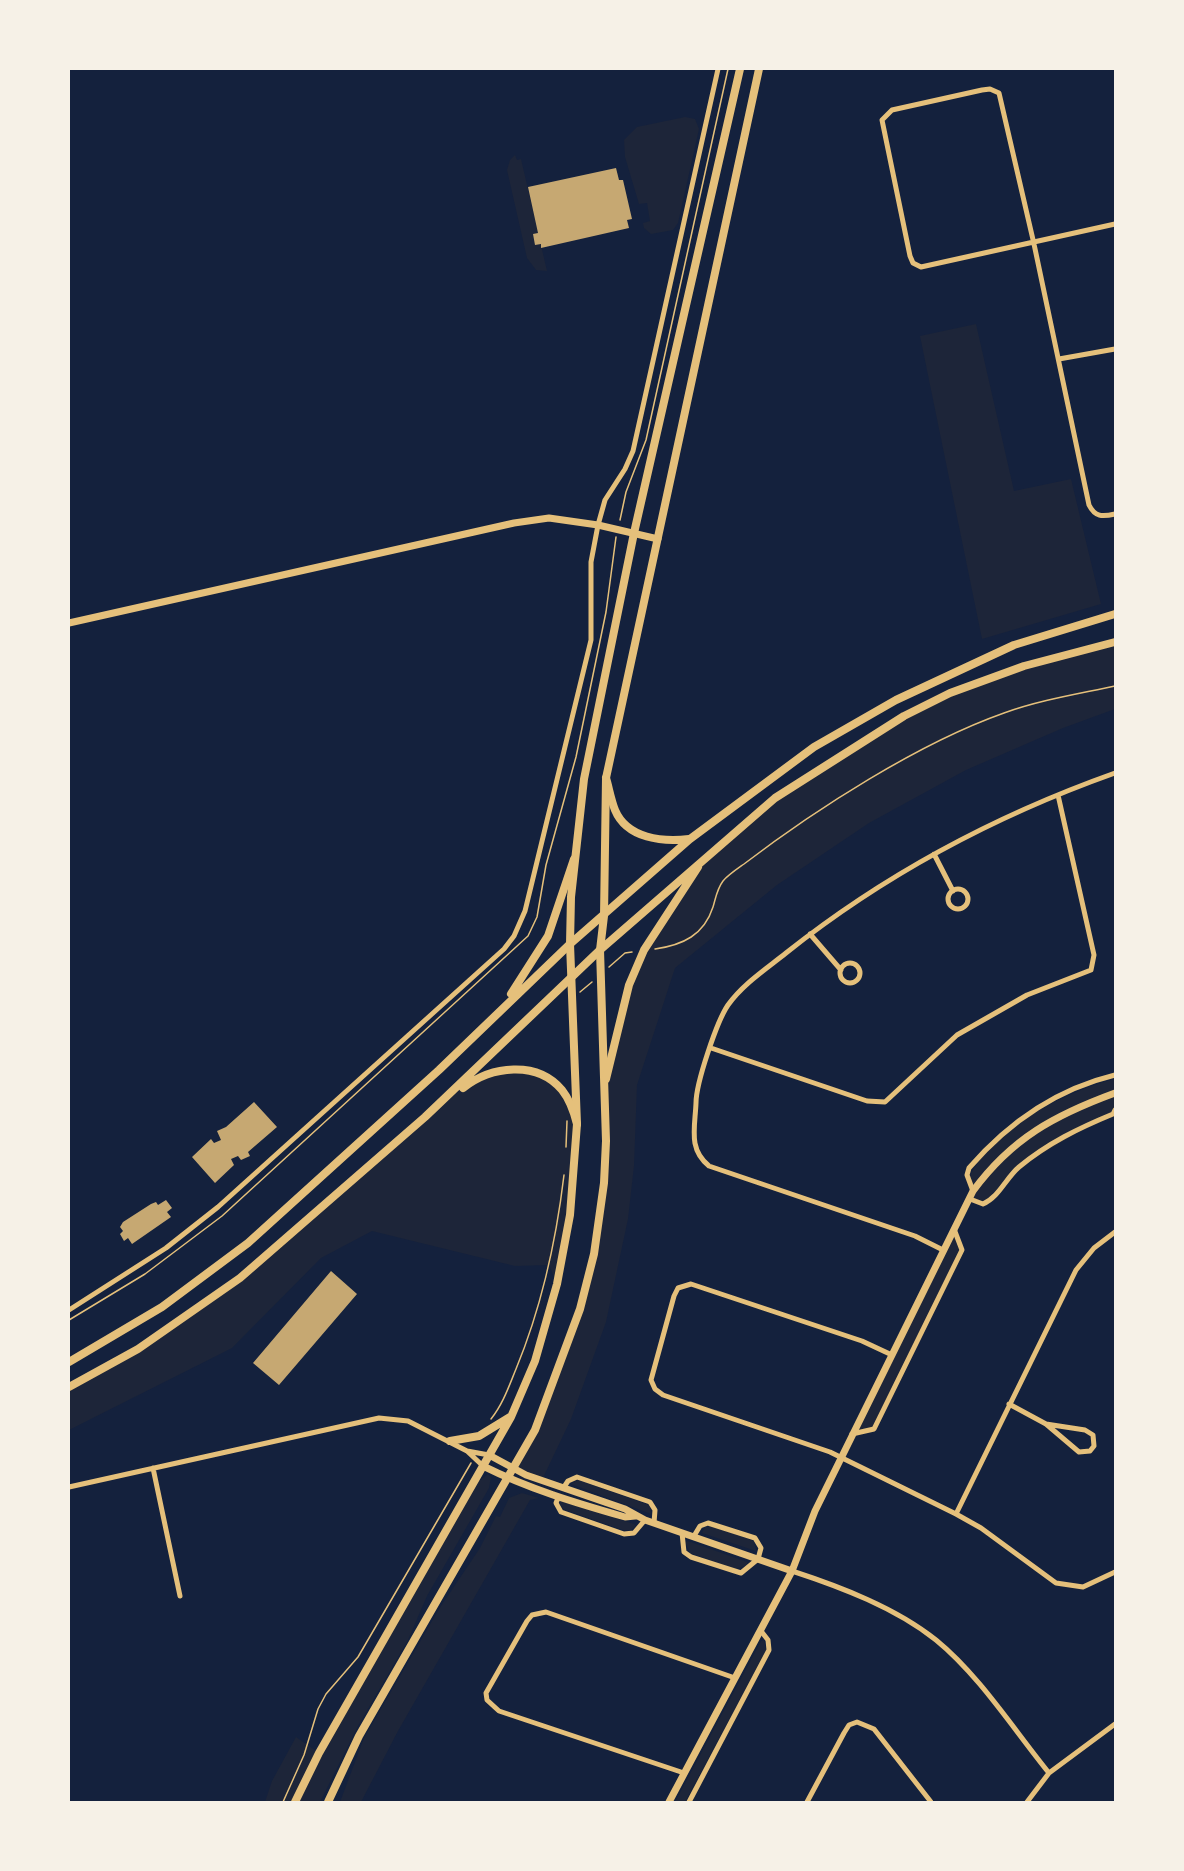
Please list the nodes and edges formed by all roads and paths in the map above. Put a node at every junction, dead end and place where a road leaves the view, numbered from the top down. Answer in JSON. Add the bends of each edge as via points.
{"nodes":[{"id":1,"x":718,"y":69,"type":"edge"},
{"id":2,"x":728,"y":69,"type":"edge"},
{"id":3,"x":740,"y":69,"type":"edge"},
{"id":4,"x":759,"y":69,"type":"edge"},
{"id":5,"x":1115,"y":224,"type":"edge"},
{"id":6,"x":1034,"y":244,"type":"junction"},
{"id":7,"x":1115,"y":349,"type":"edge"},
{"id":8,"x":1059,"y":359,"type":"junction"},
{"id":9,"x":1115,"y":514,"type":"edge"},
{"id":10,"x":598,"y":525,"type":"junction"},
{"id":11,"x":618,"y":529,"type":"junction"},
{"id":12,"x":634,"y":533,"type":"junction"},
{"id":13,"x":658,"y":538,"type":"junction"},
{"id":14,"x":1115,"y":614,"type":"edge"},
{"id":15,"x":69,"y":623,"type":"edge"},
{"id":16,"x":1115,"y":642,"type":"edge"},
{"id":17,"x":1115,"y":686,"type":"edge"},
{"id":18,"x":1115,"y":773,"type":"edge"},
{"id":19,"x":606,"y":778,"type":"junction"},
{"id":20,"x":1058,"y":795,"type":"junction"},
{"id":21,"x":690,"y":838,"type":"junction"},
{"id":22,"x":934,"y":854,"type":"junction"},
{"id":23,"x":704,"y":857,"type":"junction"},
{"id":24,"x":574,"y":859,"type":"junction"},
{"id":25,"x":953,"y":891,"type":"dead end"},
{"id":26,"x":604,"y":916,"type":"junction"},
{"id":27,"x":532,"y":928,"type":"dead end"},
{"id":28,"x":810,"y":934,"type":"junction"},
{"id":29,"x":570,"y":944,"type":"junction"},
{"id":30,"x":600,"y":950,"type":"junction"},
{"id":31,"x":644,"y":950,"type":"junction"},
{"id":32,"x":842,"y":970,"type":"dead end"},
{"id":33,"x":572,"y":979,"type":"junction"},
{"id":34,"x":497,"y":1012,"type":"junction"},
{"id":35,"x":711,"y":1048,"type":"junction"},
{"id":36,"x":1115,"y":1075,"type":"edge"},
{"id":37,"x":606,"y":1079,"type":"junction"},
{"id":38,"x":1115,"y":1093,"type":"edge"},
{"id":39,"x":1115,"y":1110,"type":"edge"},
{"id":40,"x":566,"y":1117,"type":"dead end"},
{"id":41,"x":425,"y":1118,"type":"junction"},
{"id":42,"x":578,"y":1124,"type":"junction"},
{"id":43,"x":566,"y":1150,"type":"dead end"},
{"id":44,"x":564,"y":1174,"type":"dead end"},
{"id":45,"x":973,"y":1191,"type":"junction"},
{"id":46,"x":969,"y":1199,"type":"junction"},
{"id":47,"x":954,"y":1229,"type":"junction"},
{"id":48,"x":1115,"y":1232,"type":"edge"},
{"id":49,"x":943,"y":1250,"type":"junction"},
{"id":50,"x":69,"y":1310,"type":"edge"},
{"id":51,"x":892,"y":1355,"type":"junction"},
{"id":52,"x":69,"y":1362,"type":"edge"},
{"id":53,"x":69,"y":1387,"type":"edge"},
{"id":54,"x":1009,"y":1404,"type":"junction"},
{"id":55,"x":512,"y":1416,"type":"junction"},
{"id":56,"x":489,"y":1421,"type":"dead end"},
{"id":57,"x":1046,"y":1424,"type":"junction"},
{"id":58,"x":852,"y":1434,"type":"junction"},
{"id":59,"x":450,"y":1441,"type":"junction"},
{"id":60,"x":468,"y":1451,"type":"junction"},
{"id":61,"x":489,"y":1455,"type":"junction"},
{"id":62,"x":841,"y":1458,"type":"junction"},
{"id":63,"x":483,"y":1466,"type":"junction"},
{"id":64,"x":153,"y":1468,"type":"junction"},
{"id":65,"x":513,"y":1468,"type":"junction"},
{"id":66,"x":466,"y":1469,"type":"dead end"},
{"id":67,"x":507,"y":1478,"type":"junction"},
{"id":68,"x":69,"y":1487,"type":"edge"},
{"id":69,"x":564,"y":1487,"type":"junction"},
{"id":70,"x":558,"y":1498,"type":"junction"},
{"id":71,"x":956,"y":1514,"type":"junction"},
{"id":72,"x":635,"y":1516,"type":"junction"},
{"id":73,"x":645,"y":1520,"type":"junction"},
{"id":74,"x":654,"y":1523,"type":"junction"},
{"id":75,"x":682,"y":1533,"type":"junction"},
{"id":76,"x":694,"y":1536,"type":"junction"},
{"id":77,"x":758,"y":1560,"type":"junction"},
{"id":78,"x":792,"y":1571,"type":"junction"},
{"id":79,"x":1115,"y":1572,"type":"edge"},
{"id":80,"x":180,"y":1596,"type":"dead end"},
{"id":81,"x":761,"y":1631,"type":"junction"},
{"id":82,"x":735,"y":1678,"type":"junction"},
{"id":83,"x":1115,"y":1724,"type":"edge"},
{"id":84,"x":684,"y":1773,"type":"junction"},
{"id":85,"x":1049,"y":1773,"type":"junction"},
{"id":86,"x":283,"y":1802,"type":"edge"},
{"id":87,"x":295,"y":1802,"type":"edge"},
{"id":88,"x":328,"y":1802,"type":"edge"},
{"id":89,"x":669,"y":1802,"type":"edge"},
{"id":90,"x":689,"y":1802,"type":"edge"},
{"id":91,"x":807,"y":1802,"type":"edge"},
{"id":92,"x":931,"y":1802,"type":"edge"},
{"id":93,"x":1027,"y":1802,"type":"edge"}],
"edges":[{"from":1,"to":10,"type":"street","via":[[633,451],[605,500]]},
{"from":2,"to":11,"type":"path","via":[[646,440],[626,492]]},
{"from":3,"to":12,"type":"main road"},
{"from":4,"to":13,"type":"main road"},
{"from":5,"to":6,"type":"street"},
{"from":6,"to":6,"type":"street","via":[[999,93],[982,90],[886,114],[882,127],[913,263],[931,267]]},
{"from":6,"to":8,"type":"street"},
{"from":7,"to":8,"type":"street"},
{"from":8,"to":9,"type":"street","via":[[1089,505],[1099,516]]},
{"from":10,"to":11,"type":"street"},
{"from":10,"to":15,"type":"street","via":[[549,518],[514,523]]},
{"from":10,"to":50,"type":"street","via":[[591,562],[591,640],[528,900],[514,936],[218,1207],[166,1248]]},
{"from":11,"to":12,"type":"street"},
{"from":11,"to":27,"type":"path","via":[[606,612],[576,757]]},
{"from":12,"to":13,"type":"street"},
{"from":12,"to":24,"type":"main road","via":[[584,779]]},
{"from":13,"to":19,"type":"main road"},
{"from":14,"to":21,"type":"main road","via":[[1014,645],[896,700],[814,747]]},
{"from":16,"to":23,"type":"main road","via":[[1068,652],[984,679],[904,716],[775,798]]},
{"from":17,"to":31,"type":"path","via":[[989,719],[864,783],[725,879],[696,935],[675,946]]},
{"from":18,"to":20,"type":"street"},
{"from":19,"to":21,"type":"main road","via":[[615,812],[629,828],[671,841]]},
{"from":19,"to":26,"type":"main road"},
{"from":20,"to":22,"type":"street"},
{"from":20,"to":35,"type":"street","via":[[1094,955],[1091,970],[1027,995],[966,1030],[885,1101],[867,1101]]},
{"from":21,"to":26,"type":"main road"},
{"from":22,"to":25,"type":"street"},
{"from":22,"to":28,"type":"street"},
{"from":23,"to":30,"type":"main road"},
{"from":23,"to":31,"type":"main road"},
{"from":24,"to":29,"type":"main road"},
{"from":24,"to":34,"type":"main road","via":[[548,936]]},
{"from":26,"to":29,"type":"main road"},
{"from":26,"to":30,"type":"main road"},
{"from":28,"to":32,"type":"street"},
{"from":28,"to":35,"type":"street","via":[[736,995],[721,1019]]},
{"from":29,"to":33,"type":"main road"},
{"from":29,"to":34,"type":"main road"},
{"from":30,"to":33,"type":"main road"},
{"from":30,"to":37,"type":"main road"},
{"from":31,"to":37,"type":"main road","via":[[629,986]]},
{"from":33,"to":41,"type":"main road"},
{"from":33,"to":42,"type":"main road"},
{"from":34,"to":52,"type":"main road","via":[[440,1070],[248,1243],[162,1307]]},
{"from":35,"to":49,"type":"street","via":[[696,1093],[698,1157],[709,1166],[915,1236]]},
{"from":36,"to":45,"type":"street","via":[[1046,1102],[1004,1132],[969,1168]]},
{"from":37,"to":65,"type":"main road","via":[[604,1183],[594,1254],[549,1399]]},
{"from":38,"to":45,"type":"street","via":[[1072,1108],[1042,1125],[1014,1145]]},
{"from":39,"to":46,"type":"street","via":[[1058,1139],[1017,1169],[990,1201],[983,1204]]},
{"from":40,"to":43,"type":"path"},
{"from":41,"to":42,"type":"main road","via":[[473,1080],[521,1069],[547,1077],[559,1086]]},
{"from":41,"to":53,"type":"main road","via":[[240,1278],[138,1348]]},
{"from":42,"to":55,"type":"main road","via":[[570,1215],[557,1284],[535,1361]]},
{"from":44,"to":56,"type":"path","via":[[555,1239],[537,1314],[501,1404]]},
{"from":45,"to":46,"type":"street"},
{"from":46,"to":47,"type":"street"},
{"from":47,"to":49,"type":"street"},
{"from":47,"to":58,"type":"street","via":[[962,1250],[874,1429]]},
{"from":48,"to":54,"type":"street","via":[[1094,1248],[1076,1270]]},
{"from":49,"to":51,"type":"street"},
{"from":51,"to":58,"type":"street"},
{"from":51,"to":62,"type":"street","via":[[702,1286],[678,1288],[652,1372],[655,1389]]},
{"from":54,"to":57,"type":"street"},
{"from":54,"to":71,"type":"street"},
{"from":55,"to":59,"type":"main road","via":[[479,1436]]},
{"from":55,"to":61,"type":"main road"},
{"from":57,"to":57,"type":"street","via":[[1079,1452],[1090,1451],[1094,1446],[1093,1435],[1085,1430]]},
{"from":58,"to":62,"type":"street"},
{"from":59,"to":60,"type":"street"},
{"from":59,"to":64,"type":"street","via":[[408,1420],[379,1418]]},
{"from":60,"to":61,"type":"street"},
{"from":60,"to":63,"type":"street"},
{"from":61,"to":63,"type":"main road"},
{"from":61,"to":65,"type":"street"},
{"from":62,"to":71,"type":"street"},
{"from":62,"to":78,"type":"street","via":[[815,1510]]},
{"from":63,"to":67,"type":"street"},
{"from":63,"to":87,"type":"main road"},
{"from":64,"to":68,"type":"street"},
{"from":64,"to":80,"type":"street"},
{"from":65,"to":67,"type":"main road"},
{"from":65,"to":69,"type":"street"},
{"from":66,"to":86,"type":"path","via":[[358,1658],[318,1708],[304,1755]]},
{"from":67,"to":70,"type":"street"},
{"from":67,"to":88,"type":"main road","via":[[359,1736]]},
{"from":69,"to":72,"type":"street"},
{"from":69,"to":74,"type":"street","via":[[568,1480],[577,1477],[650,1502],[655,1510]]},
{"from":70,"to":72,"type":"street","via":[[625,1517]]},
{"from":70,"to":73,"type":"street","via":[[556,1503],[561,1512],[624,1534],[634,1533]]},
{"from":71,"to":79,"type":"street","via":[[1056,1583],[1083,1587]]},
{"from":72,"to":73,"type":"street"},
{"from":73,"to":74,"type":"street"},
{"from":74,"to":75,"type":"street"},
{"from":75,"to":76,"type":"street"},
{"from":75,"to":77,"type":"street","via":[[684,1552],[691,1557],[741,1573]]},
{"from":76,"to":77,"type":"street"},
{"from":76,"to":77,"type":"street","via":[[700,1526],[708,1523],[755,1538],[761,1548]]},
{"from":77,"to":78,"type":"street"},
{"from":78,"to":81,"type":"street"},
{"from":78,"to":85,"type":"street","via":[[884,1609],[936,1640],[957,1660]]},
{"from":81,"to":82,"type":"street"},
{"from":81,"to":90,"type":"street","via":[[769,1650]]},
{"from":82,"to":84,"type":"street"},
{"from":82,"to":84,"type":"street","via":[[539,1612],[526,1621],[486,1693],[487,1700],[499,1711]]},
{"from":83,"to":85,"type":"street"},
{"from":84,"to":89,"type":"street"},
{"from":85,"to":93,"type":"street"},
{"from":91,"to":92,"type":"street","via":[[849,1725],[857,1722],[874,1730]]}]}
